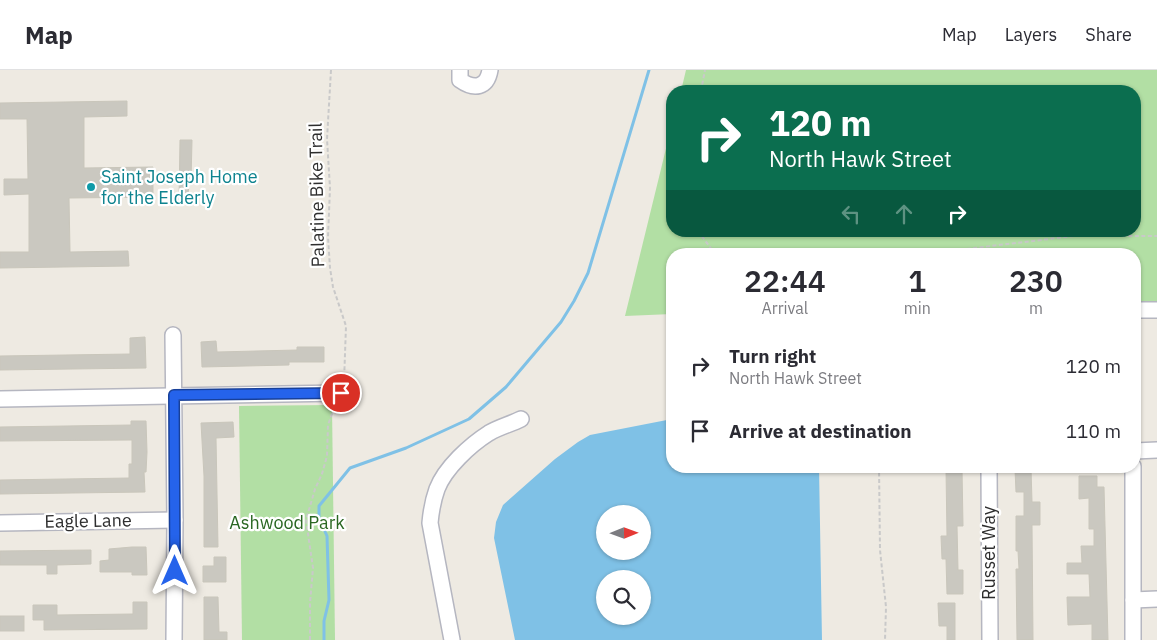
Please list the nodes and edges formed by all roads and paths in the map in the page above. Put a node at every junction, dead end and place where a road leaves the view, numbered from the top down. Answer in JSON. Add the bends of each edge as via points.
{"nodes":[{"id":1,"x":331,"y":70,"type":"edge"},
{"id":2,"x":460,"y":70,"type":"edge"},
{"id":3,"x":490,"y":70,"type":"edge"},
{"id":4,"x":705,"y":70,"type":"edge"},
{"id":5,"x":702,"y":85,"type":"edge"},
{"id":6,"x":1141,"y":236,"type":"edge"},
{"id":7,"x":1157,"y":236,"type":"edge"},
{"id":8,"x":702,"y":237,"type":"edge"},
{"id":9,"x":1066,"y":237,"type":"edge"},
{"id":10,"x":711,"y":248,"type":"edge"},
{"id":11,"x":975,"y":248,"type":"edge"},
{"id":12,"x":1141,"y":310,"type":"edge"},
{"id":13,"x":1157,"y":310,"type":"edge"},
{"id":14,"x":173,"y":335,"type":"dead end"},
{"id":15,"x":341,"y":393,"type":"junction"},
{"id":16,"x":174,"y":395,"type":"junction"},
{"id":17,"x":0,"y":399,"type":"edge"},
{"id":18,"x":521,"y":419,"type":"dead end"},
{"id":19,"x":1157,"y":450,"type":"edge"},
{"id":20,"x":1141,"y":451,"type":"edge"},
{"id":21,"x":879,"y":473,"type":"edge"},
{"id":22,"x":989,"y":473,"type":"edge"},
{"id":23,"x":1133,"y":473,"type":"edge"},
{"id":24,"x":175,"y":520,"type":"junction"},
{"id":25,"x":0,"y":523,"type":"edge"},
{"id":26,"x":1157,"y":599,"type":"edge"},
{"id":27,"x":1133,"y":600,"type":"junction"},
{"id":28,"x":174,"y":640,"type":"edge"},
{"id":29,"x":310,"y":640,"type":"edge"},
{"id":30,"x":452,"y":640,"type":"edge"},
{"id":31,"x":885,"y":640,"type":"edge"},
{"id":32,"x":990,"y":640,"type":"edge"},
{"id":33,"x":1133,"y":640,"type":"edge"}],
"edges":[{"from":1,"to":15,"type":"path","name":"Palatine Bike Trail","via":[[328,237],[330,268],[346,326]]},
{"from":2,"to":3,"type":"street","via":[[460,80],[476,86],[484,84]]},
{"from":4,"to":5,"type":"path"},
{"from":6,"to":7,"type":"path"},
{"from":8,"to":10,"type":"path"},
{"from":9,"to":11,"type":"path"},
{"from":12,"to":13,"type":"street"},
{"from":14,"to":16,"type":"street"},
{"from":15,"to":16,"type":"street"},
{"from":15,"to":29,"type":"path","name":"Palatine Bike Trail","via":[[328,425],[327,456],[306,520],[313,568]]},
{"from":16,"to":17,"type":"street"},
{"from":16,"to":24,"type":"street"},
{"from":18,"to":30,"type":"street","via":[[490,433],[457,460],[437,488],[432,504],[430,523]]},
{"from":19,"to":20,"type":"street"},
{"from":21,"to":31,"type":"path"},
{"from":22,"to":32,"type":"street","name":"Russet Way"},
{"from":23,"to":27,"type":"street"},
{"from":24,"to":25,"type":"street","name":"Eagle Lane"},
{"from":24,"to":28,"type":"street"},
{"from":26,"to":27,"type":"street"},
{"from":27,"to":33,"type":"street"}]}
